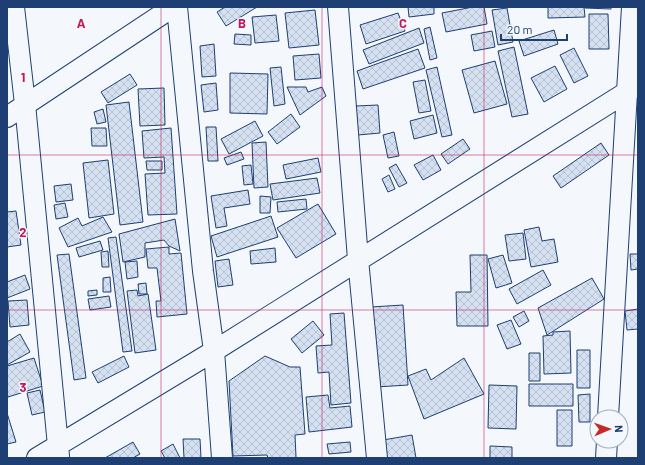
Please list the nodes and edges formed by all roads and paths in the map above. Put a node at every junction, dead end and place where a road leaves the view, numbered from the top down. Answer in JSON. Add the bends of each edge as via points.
{"nodes":[{"id":1,"x":14,"y":7,"type":"edge"},
{"id":2,"x":173,"y":7,"type":"edge"},
{"id":3,"x":177,"y":7,"type":"edge"},
{"id":4,"x":338,"y":7,"type":"edge"},
{"id":5,"x":632,"y":7,"type":"edge"},
{"id":6,"x":633,"y":89,"type":"edge"},
{"id":7,"x":25,"y":104,"type":"junction"},
{"id":8,"x":7,"y":117,"type":"edge"},
{"id":9,"x":358,"y":259,"type":"junction"},
{"id":10,"x":214,"y":351,"type":"junction"},
{"id":11,"x":609,"y":409,"type":"edge"},
{"id":12,"x":59,"y":451,"type":"edge"},
{"id":13,"x":38,"y":458,"type":"edge"},
{"id":14,"x":222,"y":458,"type":"edge"},
{"id":15,"x":377,"y":458,"type":"edge"}],
"edges":[{"from":1,"to":7,"type":"street"},
{"from":2,"to":7,"type":"street"},
{"from":3,"to":10,"type":"street","via":[[203,271]]},
{"from":4,"to":9,"type":"street"},
{"from":5,"to":6,"type":"street"},
{"from":6,"to":9,"type":"street"},
{"from":6,"to":11,"type":"street"},
{"from":7,"to":8,"type":"street"},
{"from":7,"to":12,"type":"street"},
{"from":9,"to":10,"type":"street"},
{"from":9,"to":15,"type":"street"},
{"from":10,"to":12,"type":"street"},
{"from":10,"to":14,"type":"street"},
{"from":12,"to":13,"type":"street"}]}
